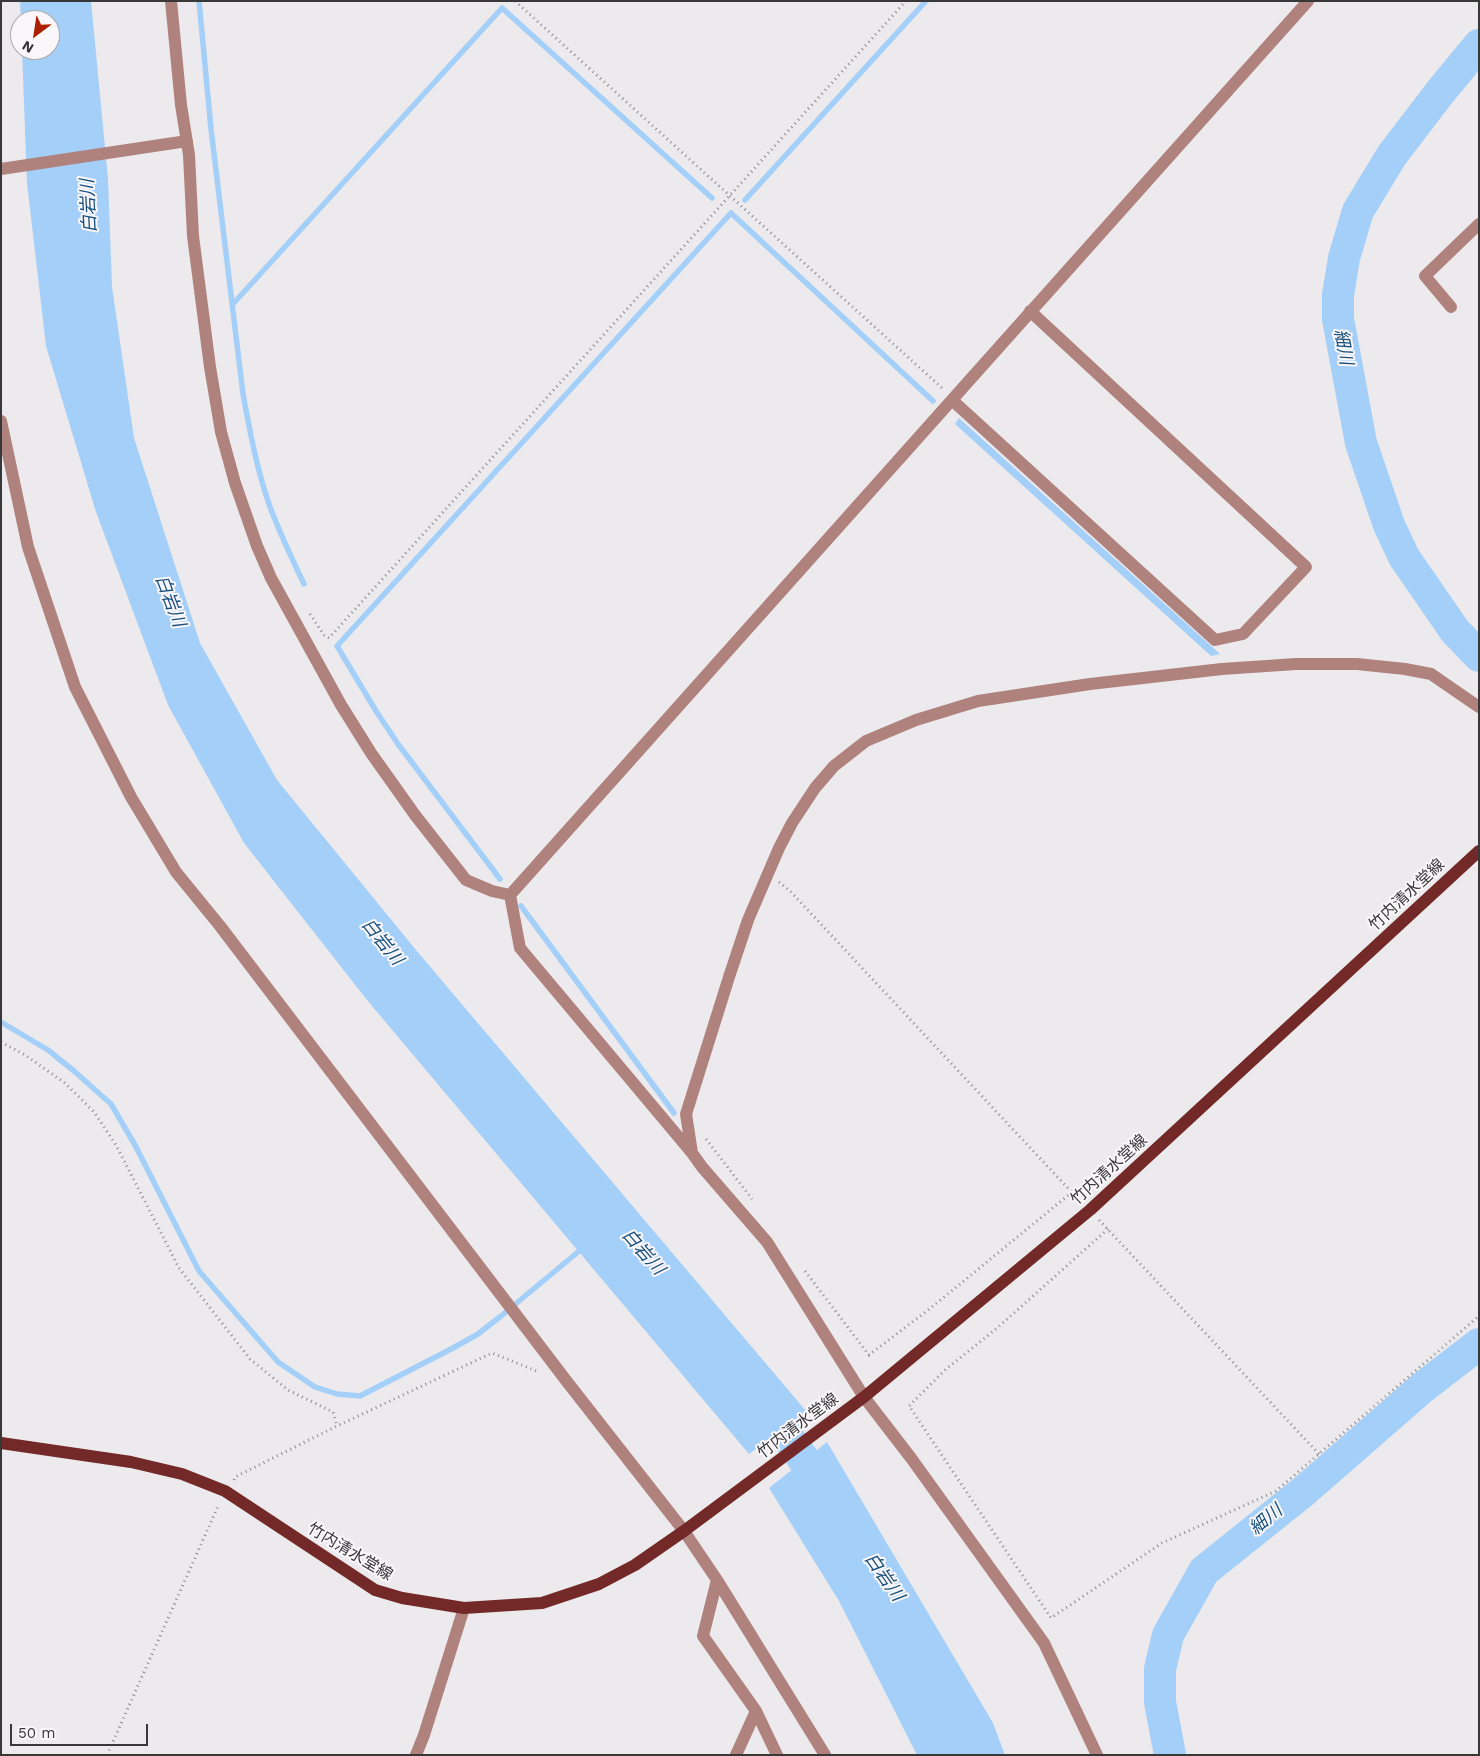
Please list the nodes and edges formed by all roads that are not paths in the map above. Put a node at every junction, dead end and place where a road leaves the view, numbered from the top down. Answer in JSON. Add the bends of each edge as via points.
{"nodes":[{"id":1,"x":171,"y":1,"type":"edge"},
{"id":2,"x":1308,"y":1,"type":"edge"},
{"id":3,"x":186,"y":141,"type":"junction"},
{"id":4,"x":1,"y":169,"type":"edge"},
{"id":5,"x":1479,"y":224,"type":"edge"},
{"id":6,"x":1450,"y":307,"type":"dead end"},
{"id":7,"x":1030,"y":311,"type":"junction"},
{"id":8,"x":952,"y":400,"type":"junction"},
{"id":9,"x":1,"y":422,"type":"edge"},
{"id":10,"x":1479,"y":707,"type":"edge"},
{"id":11,"x":1479,"y":851,"type":"edge"},
{"id":12,"x":510,"y":894,"type":"junction"},
{"id":13,"x":692,"y":1153,"type":"junction"},
{"id":14,"x":864,"y":1397,"type":"junction"},
{"id":15,"x":1,"y":1443,"type":"edge"},
{"id":16,"x":684,"y":1531,"type":"junction"},
{"id":17,"x":717,"y":1580,"type":"junction"},
{"id":18,"x":464,"y":1608,"type":"junction"},
{"id":19,"x":756,"y":1711,"type":"junction"},
{"id":20,"x":416,"y":1755,"type":"edge"},
{"id":21,"x":736,"y":1755,"type":"edge"},
{"id":22,"x":777,"y":1755,"type":"edge"},
{"id":23,"x":825,"y":1755,"type":"edge"},
{"id":24,"x":1097,"y":1755,"type":"edge"}],
"edges":[{"from":1,"to":3,"type":"street"},
{"from":2,"to":7,"type":"street"},
{"from":3,"to":4,"type":"street"},
{"from":3,"to":12,"type":"street","via":[[193,236],[210,366],[235,484],[256,546],[340,705],[415,815],[466,880],[492,891]]},
{"from":5,"to":6,"type":"street","via":[[1425,276]]},
{"from":7,"to":8,"type":"street"},
{"from":7,"to":8,"type":"street","via":[[1306,566],[1243,634],[1214,640]]},
{"from":8,"to":12,"type":"street"},
{"from":9,"to":16,"type":"street","via":[[28,547],[76,687],[131,797],[176,872]]},
{"from":10,"to":13,"type":"street","via":[[1431,674],[1357,664],[1296,664],[1090,684],[978,701],[916,720],[866,741],[834,766],[792,822],[748,920],[686,1114]]},
{"from":11,"to":14,"type":"main road","name":"竹内清水堂線","via":[[1090,1210]]},
{"from":12,"to":13,"type":"street","via":[[520,948]]},
{"from":13,"to":14,"type":"street","via":[[767,1242]]},
{"from":14,"to":16,"type":"main road","name":"竹内清水堂線"},
{"from":14,"to":24,"type":"street","via":[[912,1458],[1044,1642]]},
{"from":15,"to":18,"type":"main road","name":"竹内清水堂線","via":[[131,1462],[182,1474],[225,1491],[375,1590]]},
{"from":16,"to":17,"type":"street"},
{"from":16,"to":18,"type":"main road","name":"竹内清水堂線","via":[[599,1584],[542,1603]]},
{"from":17,"to":19,"type":"street","via":[[703,1636]]},
{"from":17,"to":23,"type":"street"},
{"from":18,"to":20,"type":"street"},
{"from":19,"to":21,"type":"street"},
{"from":19,"to":22,"type":"street"}]}
